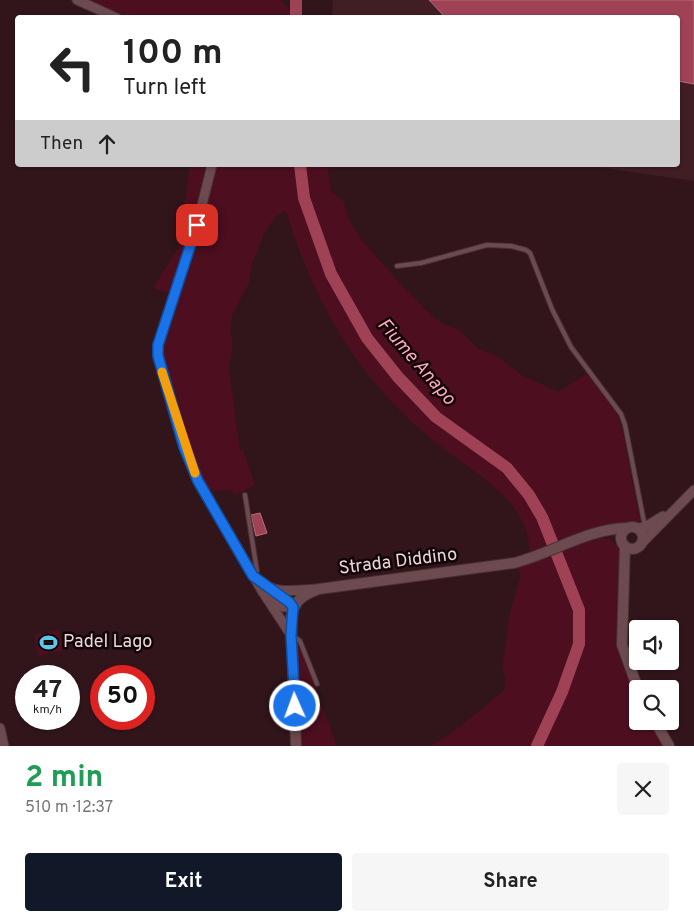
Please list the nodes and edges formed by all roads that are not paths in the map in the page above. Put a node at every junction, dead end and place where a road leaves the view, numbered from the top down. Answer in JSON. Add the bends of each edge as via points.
{"nodes":[{"id":1,"x":77,"y":0,"type":"edge"},
{"id":2,"x":110,"y":15,"type":"edge"},
{"id":3,"x":212,"y":167,"type":"edge"},
{"id":4,"x":397,"y":266,"type":"dead end"},
{"id":5,"x":694,"y":490,"type":"edge"},
{"id":6,"x":245,"y":495,"type":"dead end"},
{"id":7,"x":675,"y":507,"type":"junction"},
{"id":8,"x":636,"y":528,"type":"junction"},
{"id":9,"x":594,"y":533,"type":"junction"},
{"id":10,"x":624,"y":545,"type":"junction"},
{"id":11,"x":640,"y":545,"type":"junction"},
{"id":12,"x":253,"y":576,"type":"junction"},
{"id":13,"x":625,"y":583,"type":"junction"},
{"id":14,"x":265,"y":589,"type":"junction"},
{"id":15,"x":319,"y":589,"type":"junction"},
{"id":16,"x":293,"y":607,"type":"junction"},
{"id":17,"x":291,"y":635,"type":"junction"},
{"id":18,"x":635,"y":680,"type":"edge"},
{"id":19,"x":317,"y":684,"type":"dead end"},
{"id":20,"x":0,"y":728,"type":"edge"},
{"id":21,"x":660,"y":730,"type":"edge"},
{"id":22,"x":4,"y":746,"type":"edge"},
{"id":23,"x":296,"y":746,"type":"edge"},
{"id":24,"x":669,"y":746,"type":"edge"}],
"edges":[{"from":1,"to":2,"type":"street"},
{"from":3,"to":12,"type":"street","via":[[197,225],[158,345],[158,356],[184,447],[198,481]]},
{"from":4,"to":8,"type":"lane","via":[[421,263],[487,245],[511,246],[530,253],[571,347],[621,414],[625,425]]},
{"from":5,"to":7,"type":"street"},
{"from":6,"to":12,"type":"lane","via":[[257,560],[258,572]]},
{"from":7,"to":8,"type":"street"},
{"from":7,"to":11,"type":"street"},
{"from":8,"to":9,"type":"main road","name":"Strada Diddino","via":[[612,528]]},
{"from":8,"to":10,"type":"main road","via":[[621,535]]},
{"from":8,"to":11,"type":"main road","via":[[642,534]]},
{"from":9,"to":10,"type":"main road","via":[[610,535]]},
{"from":9,"to":15,"type":"main road","name":"Strada Diddino","via":[[514,564]]},
{"from":10,"to":11,"type":"main road","via":[[633,549]]},
{"from":10,"to":13,"type":"main road"},
{"from":11,"to":13,"type":"main road"},
{"from":12,"to":14,"type":"street"},
{"from":13,"to":18,"type":"main road","via":[[622,645]]},
{"from":14,"to":15,"type":"street"},
{"from":14,"to":16,"type":"street","via":[[283,607]]},
{"from":14,"to":17,"type":"street"},
{"from":15,"to":16,"type":"main road","name":"Strada Diddino","via":[[304,594]]},
{"from":16,"to":17,"type":"main road"},
{"from":17,"to":19,"type":"lane","via":[[300,641]]},
{"from":17,"to":23,"type":"main road"},
{"from":20,"to":22,"type":"street"},
{"from":21,"to":24,"type":"main road"}]}
